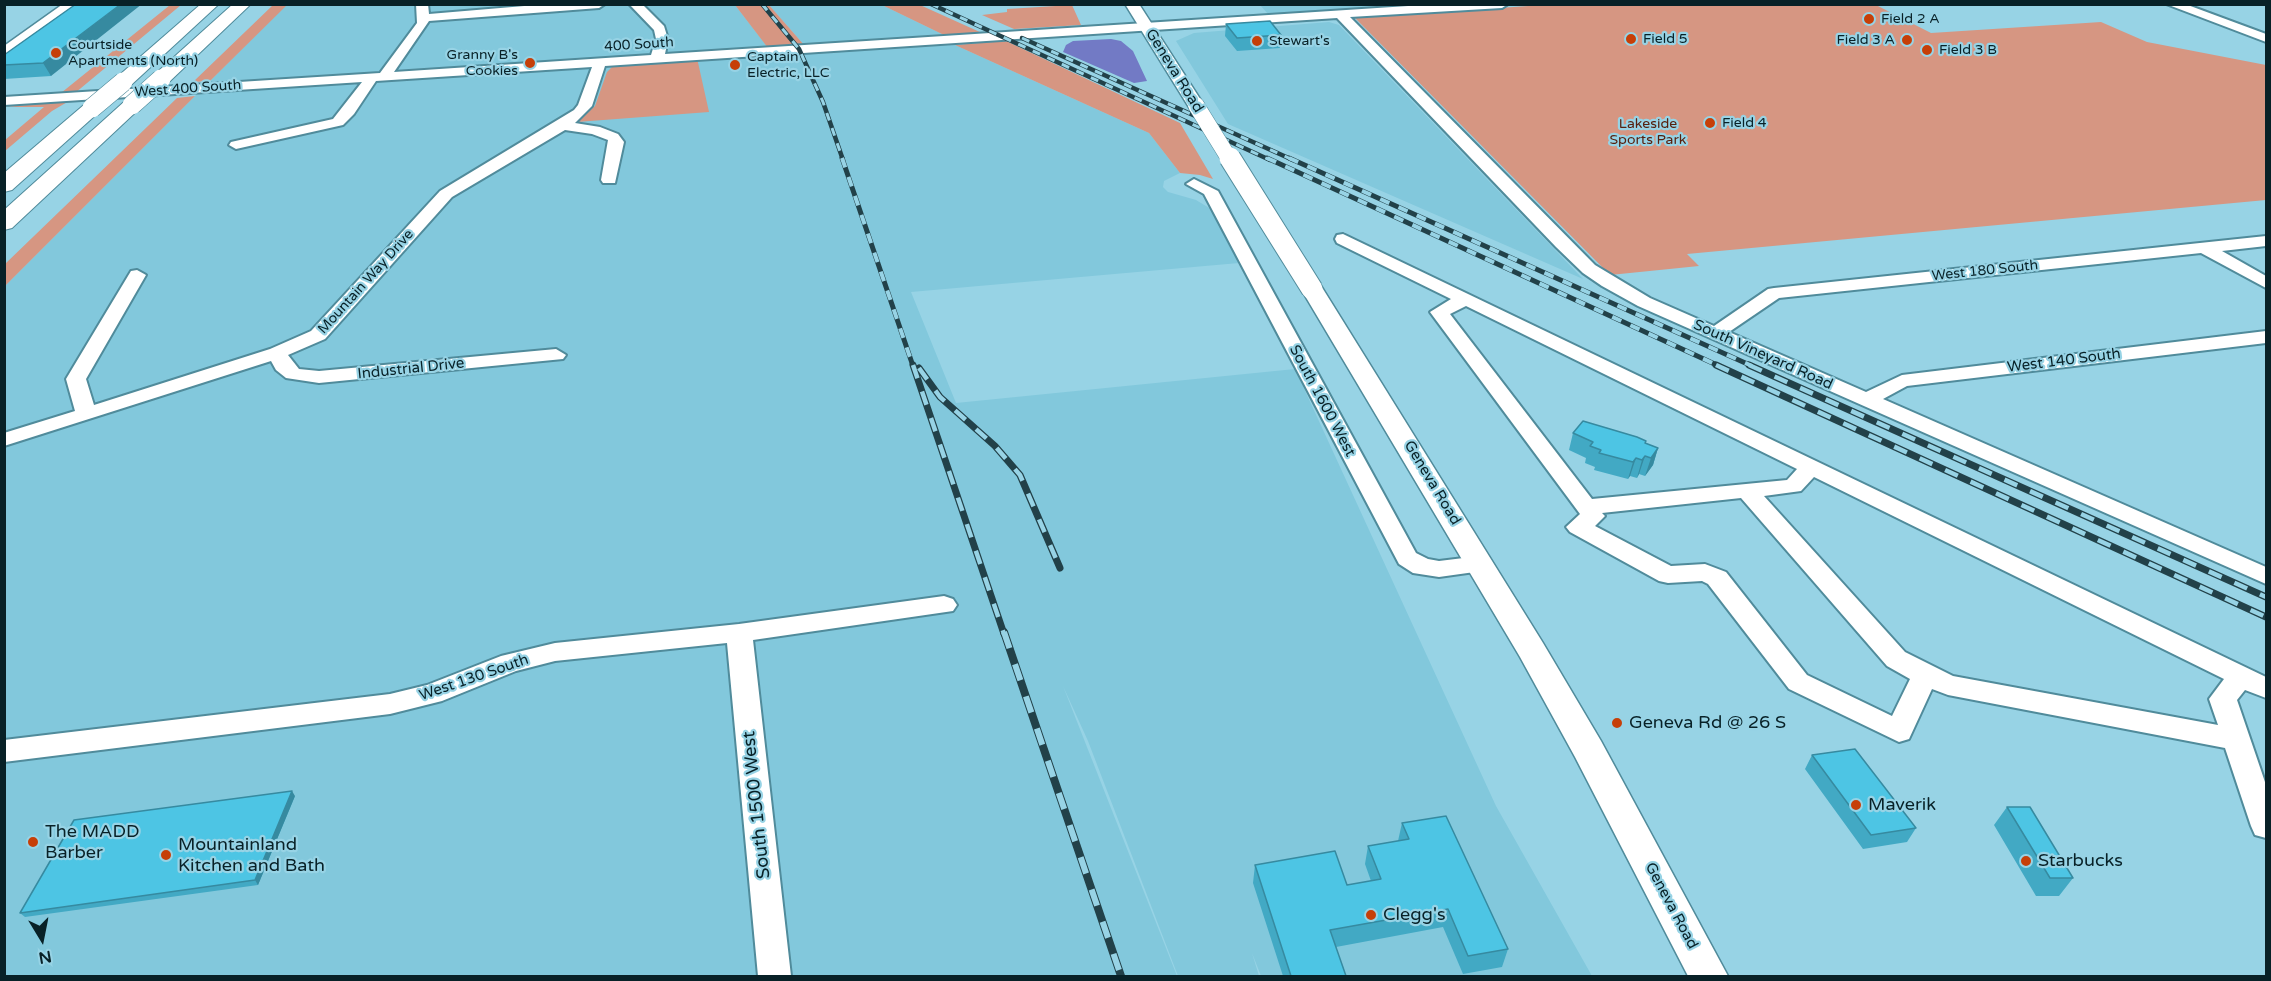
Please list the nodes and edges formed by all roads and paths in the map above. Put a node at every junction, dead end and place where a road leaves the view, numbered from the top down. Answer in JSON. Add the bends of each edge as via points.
{"nodes":[{"id":1,"x":73,"y":4,"type":"edge"},
{"id":2,"x":211,"y":4,"type":"edge"},
{"id":3,"x":243,"y":4,"type":"edge"},
{"id":4,"x":422,"y":4,"type":"edge"},
{"id":5,"x":599,"y":4,"type":"edge"},
{"id":6,"x":635,"y":4,"type":"edge"},
{"id":7,"x":1132,"y":4,"type":"edge"},
{"id":8,"x":1502,"y":4,"type":"edge"},
{"id":9,"x":2172,"y":4,"type":"edge"},
{"id":10,"x":1341,"y":15,"type":"junction"},
{"id":11,"x":425,"y":18,"type":"junction"},
{"id":12,"x":1151,"y":35,"type":"junction"},
{"id":13,"x":2266,"y":38,"type":"edge"},
{"id":14,"x":4,"y":53,"type":"edge"},
{"id":15,"x":657,"y":59,"type":"junction"},
{"id":16,"x":600,"y":62,"type":"junction"},
{"id":17,"x":378,"y":76,"type":"junction"},
{"id":18,"x":4,"y":101,"type":"edge"},
{"id":19,"x":563,"y":125,"type":"junction"},
{"id":20,"x":236,"y":145,"type":"dead end"},
{"id":21,"x":609,"y":180,"type":"dead end"},
{"id":22,"x":4,"y":184,"type":"edge"},
{"id":23,"x":1194,"y":184,"type":"dead end"},
{"id":24,"x":4,"y":223,"type":"edge"},
{"id":25,"x":1343,"y":239,"type":"dead end"},
{"id":26,"x":2266,"y":241,"type":"edge"},
{"id":27,"x":2203,"y":248,"type":"junction"},
{"id":28,"x":137,"y":275,"type":"dead end"},
{"id":29,"x":2266,"y":283,"type":"edge"},
{"id":30,"x":1465,"y":299,"type":"junction"},
{"id":31,"x":1716,"y":333,"type":"junction"},
{"id":32,"x":2266,"y":337,"type":"edge"},
{"id":33,"x":277,"y":353,"type":"junction"},
{"id":34,"x":556,"y":355,"type":"dead end"},
{"id":35,"x":1866,"y":400,"type":"junction"},
{"id":36,"x":86,"y":413,"type":"junction"},
{"id":37,"x":4,"y":440,"type":"edge"},
{"id":38,"x":1812,"y":466,"type":"junction"},
{"id":39,"x":1747,"y":491,"type":"junction"},
{"id":40,"x":1586,"y":507,"type":"junction"},
{"id":41,"x":1480,"y":564,"type":"junction"},
{"id":42,"x":2266,"y":576,"type":"edge"},
{"id":43,"x":944,"y":605,"type":"dead end"},
{"id":44,"x":739,"y":633,"type":"junction"},
{"id":45,"x":1925,"y":675,"type":"junction"},
{"id":46,"x":2241,"y":676,"type":"junction"},
{"id":47,"x":2266,"y":688,"type":"edge"},
{"id":48,"x":2236,"y":740,"type":"junction"},
{"id":49,"x":4,"y":751,"type":"edge"},
{"id":50,"x":2266,"y":826,"type":"edge"},
{"id":51,"x":775,"y":976,"type":"edge"},
{"id":52,"x":1708,"y":976,"type":"edge"}],
"edges":[{"from":1,"to":14,"type":"main road"},
{"from":2,"to":22,"type":"highway","bridge":true},
{"from":3,"to":24,"type":"highway","bridge":true},
{"from":4,"to":11,"type":"street"},
{"from":5,"to":11,"type":"street"},
{"from":6,"to":15,"type":"street","via":[[660,30]]},
{"from":7,"to":12,"type":"main road","name":"Geneva Road"},
{"from":8,"to":10,"type":"street","name":"400 South"},
{"from":9,"to":13,"type":"street"},
{"from":10,"to":12,"type":"street","name":"400 South"},
{"from":10,"to":31,"type":"street","name":"South Vineyard Road","via":[[1589,269],[1644,302]]},
{"from":11,"to":17,"type":"street"},
{"from":12,"to":15,"type":"street","name":"400 South","via":[[1073,32]]},
{"from":12,"to":41,"type":"main road","name":"Geneva Road","bridge":true},
{"from":15,"to":16,"type":"street","name":"400 South"},
{"from":16,"to":17,"type":"street","name":"400 South"},
{"from":16,"to":19,"type":"street","name":"Mountain Way Drive","via":[[585,106]]},
{"from":17,"to":18,"type":"street","name":"West 400 South"},
{"from":17,"to":20,"type":"street","via":[[338,122]]},
{"from":19,"to":21,"type":"street","via":[[613,137],[617,142]]},
{"from":19,"to":33,"type":"street","name":"Mountain Way Drive","via":[[446,195],[326,329]]},
{"from":23,"to":41,"type":"street","name":"South 1600 West","via":[[1210,191],[1407,558],[1422,567],[1439,569]]},
{"from":25,"to":30,"type":"street"},
{"from":26,"to":27,"type":"street","name":"West 180 South"},
{"from":27,"to":29,"type":"street"},
{"from":27,"to":31,"type":"street","name":"West 180 South","via":[[1774,293]]},
{"from":28,"to":36,"type":"street","via":[[76,379]]},
{"from":30,"to":38,"type":"street"},
{"from":30,"to":40,"type":"street","via":[[1439,312]]},
{"from":31,"to":35,"type":"street","name":"South Vineyard Road"},
{"from":32,"to":35,"type":"street","name":"West 140 South","via":[[1902,381]]},
{"from":33,"to":34,"type":"street","name":"Industrial Drive","via":[[292,374],[319,377]]},
{"from":33,"to":36,"type":"street","name":"Mountain Way Drive"},
{"from":35,"to":42,"type":"street","name":"South Vineyard Road"},
{"from":36,"to":37,"type":"street","name":"Mountain Way Drive"},
{"from":38,"to":39,"type":"street","via":[[1793,486]]},
{"from":38,"to":46,"type":"street"},
{"from":39,"to":40,"type":"street"},
{"from":39,"to":45,"type":"street","via":[[1896,659]]},
{"from":40,"to":45,"type":"street","via":[[1593,516],[1578,527],[1636,559],[1668,574],[1705,572],[1717,578],[1798,682],[1899,731]]},
{"from":41,"to":52,"type":"main road","name":"Geneva Road","via":[[1589,750]]},
{"from":43,"to":44,"type":"street","name":"West 130 South"},
{"from":44,"to":49,"type":"street","name":"West 130 South","via":[[555,652],[510,663],[432,694],[390,704]]},
{"from":44,"to":51,"type":"street","name":"South 1500 West"},
{"from":45,"to":48,"type":"street","via":[[1948,685]]},
{"from":46,"to":47,"type":"street"},
{"from":46,"to":48,"type":"street","via":[[2223,699]]},
{"from":48,"to":50,"type":"street"}]}
